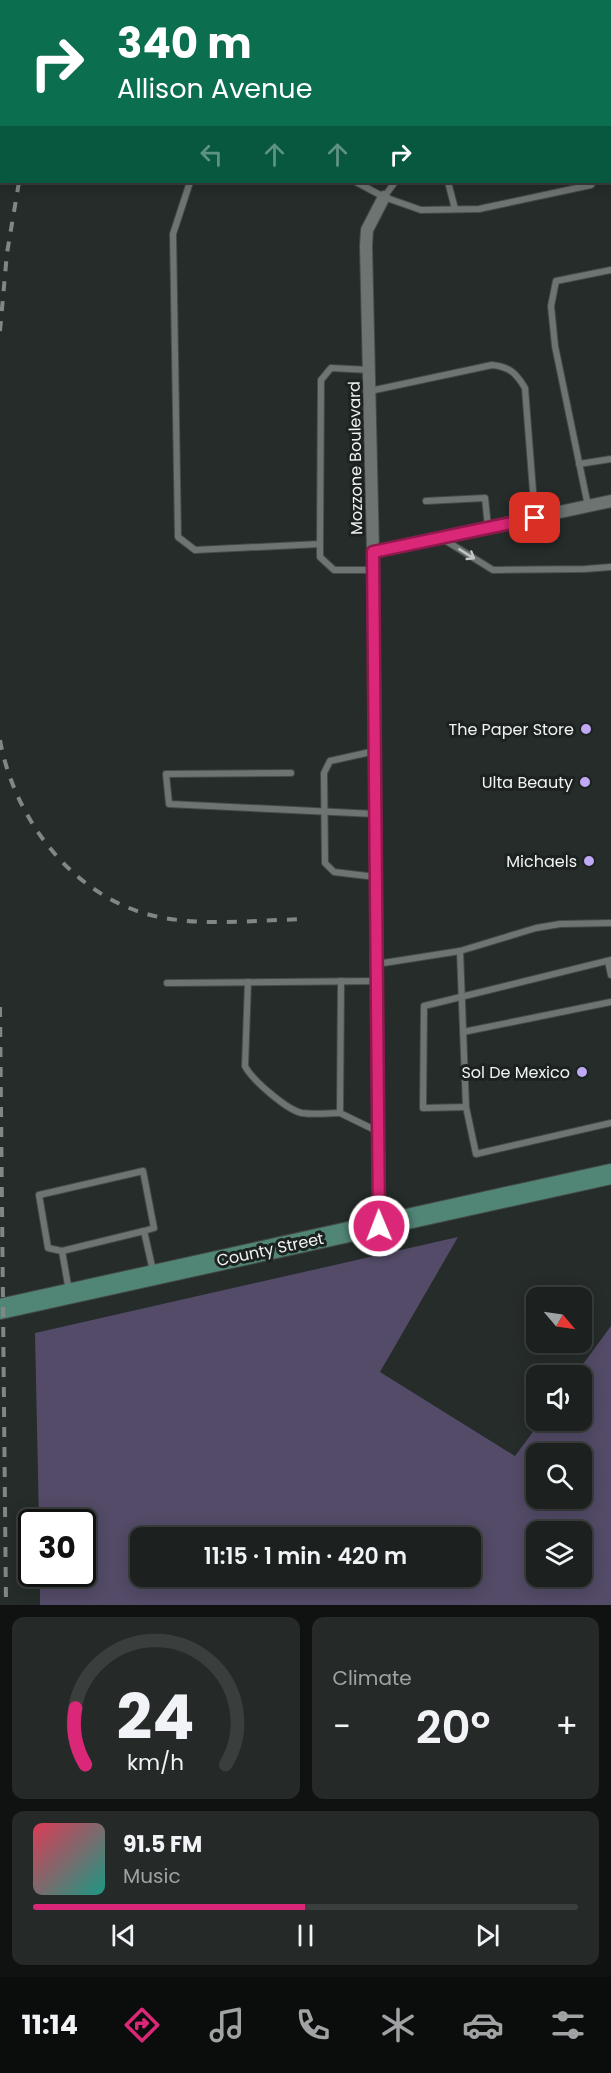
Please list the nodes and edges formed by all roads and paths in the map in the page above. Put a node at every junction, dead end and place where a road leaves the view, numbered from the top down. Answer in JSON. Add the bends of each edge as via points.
{"nodes":[{"id":1,"x":190,"y":183,"type":"edge"},
{"id":2,"x":358,"y":183,"type":"edge"},
{"id":3,"x":394,"y":183,"type":"edge"},
{"id":4,"x":448,"y":183,"type":"edge"},
{"id":5,"x":592,"y":183,"type":"edge"},
{"id":6,"x":384,"y":197,"type":"junction"},
{"id":7,"x":454,"y":209,"type":"junction"},
{"id":8,"x":611,"y":270,"type":"edge"},
{"id":9,"x":369,"y":370,"type":"junction"},
{"id":10,"x":370,"y":391,"type":"junction"},
{"id":11,"x":611,"y":459,"type":"edge"},
{"id":12,"x":579,"y":464,"type":"junction"},
{"id":13,"x":426,"y":501,"type":"dead end"},
{"id":14,"x":611,"y":501,"type":"edge"},
{"id":15,"x":588,"y":506,"type":"junction"},
{"id":16,"x":535,"y":518,"type":"junction"},
{"id":17,"x":488,"y":528,"type":"junction"},
{"id":18,"x":441,"y":537,"type":"junction"},
{"id":19,"x":320,"y":544,"type":"junction"},
{"id":20,"x":373,"y":552,"type":"junction"},
{"id":21,"x":611,"y":567,"type":"edge"},
{"id":22,"x":373,"y":570,"type":"junction"},
{"id":23,"x":375,"y":751,"type":"junction"},
{"id":24,"x":291,"y":773,"type":"dead end"},
{"id":25,"x":323,"y":813,"type":"junction"},
{"id":26,"x":375,"y":814,"type":"junction"},
{"id":27,"x":376,"y":877,"type":"junction"},
{"id":28,"x":611,"y":923,"type":"edge"},
{"id":29,"x":460,"y":951,"type":"junction"},
{"id":30,"x":609,"y":960,"type":"edge"},
{"id":31,"x":377,"y":964,"type":"junction"},
{"id":32,"x":611,"y":975,"type":"edge"},
{"id":33,"x":341,"y":981,"type":"junction"},
{"id":34,"x":377,"y":981,"type":"junction"},
{"id":35,"x":248,"y":982,"type":"junction"},
{"id":36,"x":167,"y":983,"type":"dead end"},
{"id":37,"x":462,"y":996,"type":"junction"},
{"id":38,"x":611,"y":1002,"type":"edge"},
{"id":39,"x":464,"y":1032,"type":"junction"},
{"id":40,"x":466,"y":1107,"type":"junction"},
{"id":41,"x":340,"y":1113,"type":"junction"},
{"id":42,"x":611,"y":1123,"type":"edge"},
{"id":43,"x":378,"y":1132,"type":"junction"},
{"id":44,"x":611,"y":1174,"type":"edge"},
{"id":45,"x":379,"y":1226,"type":"junction"},
{"id":46,"x":144,"y":1231,"type":"junction"},
{"id":47,"x":62,"y":1251,"type":"junction"},
{"id":48,"x":154,"y":1275,"type":"junction"},
{"id":49,"x":69,"y":1293,"type":"junction"},
{"id":50,"x":0,"y":1309,"type":"edge"}],
"edges":[{"from":1,"to":19,"type":"lane","via":[[173,234],[178,537],[195,550]]},
{"from":2,"to":6,"type":"lane"},
{"from":3,"to":6,"type":"lane"},
{"from":4,"to":7,"type":"lane"},
{"from":5,"to":7,"type":"lane","via":[[479,209]]},
{"from":6,"to":7,"type":"lane","via":[[421,210]]},
{"from":6,"to":9,"type":"street","name":"Mozzone Boulevard","via":[[367,230]]},
{"from":8,"to":12,"type":"lane","via":[[556,281],[551,306],[555,346]]},
{"from":9,"to":10,"type":"street","name":"Mozzone Boulevard"},
{"from":9,"to":19,"type":"lane","via":[[331,368],[321,380]]},
{"from":10,"to":16,"type":"lane","via":[[492,365],[505,366],[516,373],[525,388]]},
{"from":10,"to":20,"type":"street","name":"Mozzone Boulevard"},
{"from":11,"to":12,"type":"lane"},
{"from":12,"to":15,"type":"lane"},
{"from":13,"to":17,"type":"lane","via":[[485,498]]},
{"from":14,"to":15,"type":"street"},
{"from":15,"to":16,"type":"street"},
{"from":16,"to":17,"type":"street"},
{"from":17,"to":18,"type":"street"},
{"from":18,"to":20,"type":"street"},
{"from":18,"to":21,"type":"lane","one_way":true,"via":[[493,570]]},
{"from":19,"to":22,"type":"lane","via":[[320,556],[334,570]]},
{"from":20,"to":22,"type":"street","name":"Mozzone Boulevard"},
{"from":22,"to":23,"type":"street","name":"Mozzone Boulevard"},
{"from":23,"to":25,"type":"lane","via":[[330,760],[324,773]]},
{"from":23,"to":26,"type":"street","name":"Mozzone Boulevard"},
{"from":24,"to":25,"type":"lane","via":[[166,774],[169,804]]},
{"from":25,"to":26,"type":"lane"},
{"from":25,"to":27,"type":"lane","via":[[325,863],[334,872]]},
{"from":26,"to":27,"type":"street","name":"Mozzone Boulevard"},
{"from":27,"to":31,"type":"street","name":"Mozzone Boulevard"},
{"from":28,"to":29,"type":"lane","via":[[536,928]]},
{"from":29,"to":31,"type":"lane"},
{"from":29,"to":37,"type":"lane"},
{"from":30,"to":32,"type":"lane"},
{"from":30,"to":37,"type":"lane"},
{"from":31,"to":34,"type":"street","name":"Mozzone Boulevard"},
{"from":33,"to":34,"type":"lane"},
{"from":33,"to":35,"type":"lane"},
{"from":33,"to":41,"type":"lane"},
{"from":34,"to":43,"type":"street","name":"Mozzone Boulevard"},
{"from":35,"to":36,"type":"lane"},
{"from":35,"to":41,"type":"lane","via":[[245,1066],[250,1076],[301,1113]]},
{"from":37,"to":39,"type":"lane"},
{"from":37,"to":40,"type":"lane","via":[[424,1006],[423,1108]]},
{"from":38,"to":39,"type":"lane"},
{"from":39,"to":40,"type":"lane"},
{"from":40,"to":42,"type":"lane","via":[[476,1154]]},
{"from":41,"to":43,"type":"lane"},
{"from":43,"to":45,"type":"street","name":"Mozzone Boulevard"},
{"from":44,"to":45,"type":"main road","name":"County Street"},
{"from":45,"to":48,"type":"main road","name":"County Street"},
{"from":46,"to":47,"type":"lane"},
{"from":46,"to":47,"type":"lane","via":[[154,1228],[142,1171],[39,1195],[48,1248]]},
{"from":46,"to":48,"type":"lane"},
{"from":47,"to":49,"type":"lane"},
{"from":48,"to":49,"type":"main road","name":"County Street"},
{"from":49,"to":50,"type":"main road","name":"County Street"}]}
